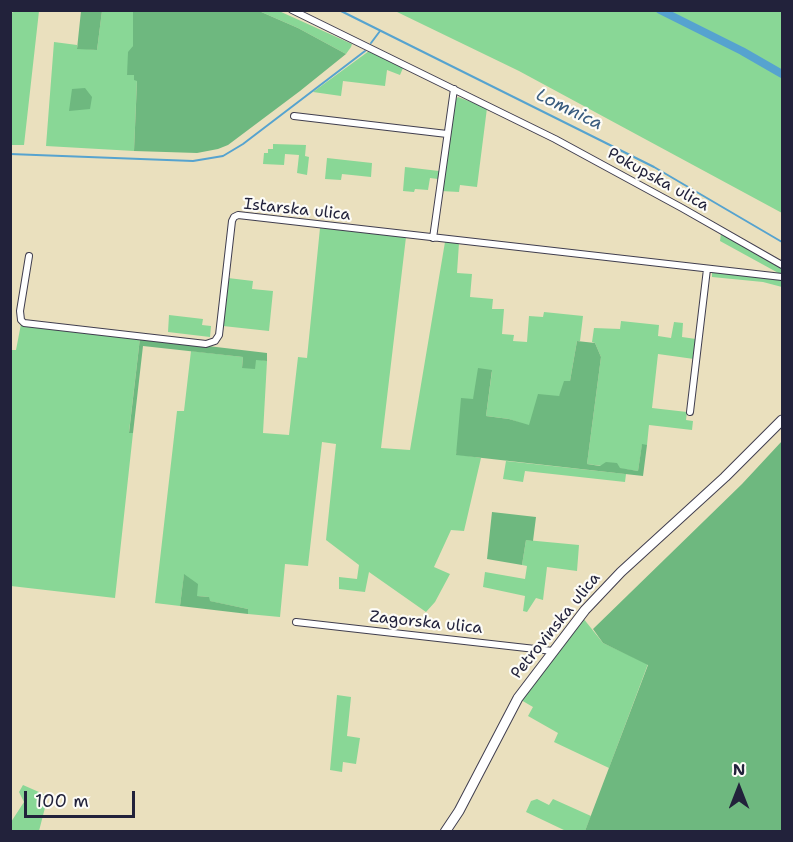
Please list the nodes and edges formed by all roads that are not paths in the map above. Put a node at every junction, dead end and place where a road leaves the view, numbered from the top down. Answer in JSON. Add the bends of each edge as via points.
{"nodes":[{"id":1,"x":292,"y":10,"type":"edge"},
{"id":2,"x":454,"y":89,"type":"junction"},
{"id":3,"x":294,"y":116,"type":"dead end"},
{"id":4,"x":447,"y":134,"type":"junction"},
{"id":5,"x":433,"y":238,"type":"junction"},
{"id":6,"x":29,"y":256,"type":"dead end"},
{"id":7,"x":783,"y":266,"type":"edge"},
{"id":8,"x":707,"y":269,"type":"junction"},
{"id":9,"x":783,"y":277,"type":"edge"},
{"id":10,"x":690,"y":412,"type":"dead end"},
{"id":11,"x":783,"y":420,"type":"edge"},
{"id":12,"x":296,"y":622,"type":"dead end"},
{"id":13,"x":553,"y":651,"type":"junction"},
{"id":14,"x":445,"y":831,"type":"edge"}],
"edges":[{"from":1,"to":2,"type":"street","name":"Pokupska ulica"},
{"from":2,"to":4,"type":"street"},
{"from":2,"to":7,"type":"street","name":"Pokupska ulica","via":[[564,144]]},
{"from":3,"to":4,"type":"street"},
{"from":4,"to":5,"type":"street"},
{"from":5,"to":6,"type":"street","name":"Istarska ulica","via":[[234,217],[219,335],[212,344],[24,323],[20,311]]},
{"from":5,"to":8,"type":"street","name":"Istarska ulica"},
{"from":8,"to":9,"type":"street","name":"Istarska ulica"},
{"from":8,"to":10,"type":"street"},
{"from":11,"to":13,"type":"street","name":"Petrovinska ulica","via":[[607,586]]},
{"from":12,"to":13,"type":"street","name":"Zagorska ulica"},
{"from":13,"to":14,"type":"street","name":"Petrovinska ulica","via":[[508,714]]}]}
